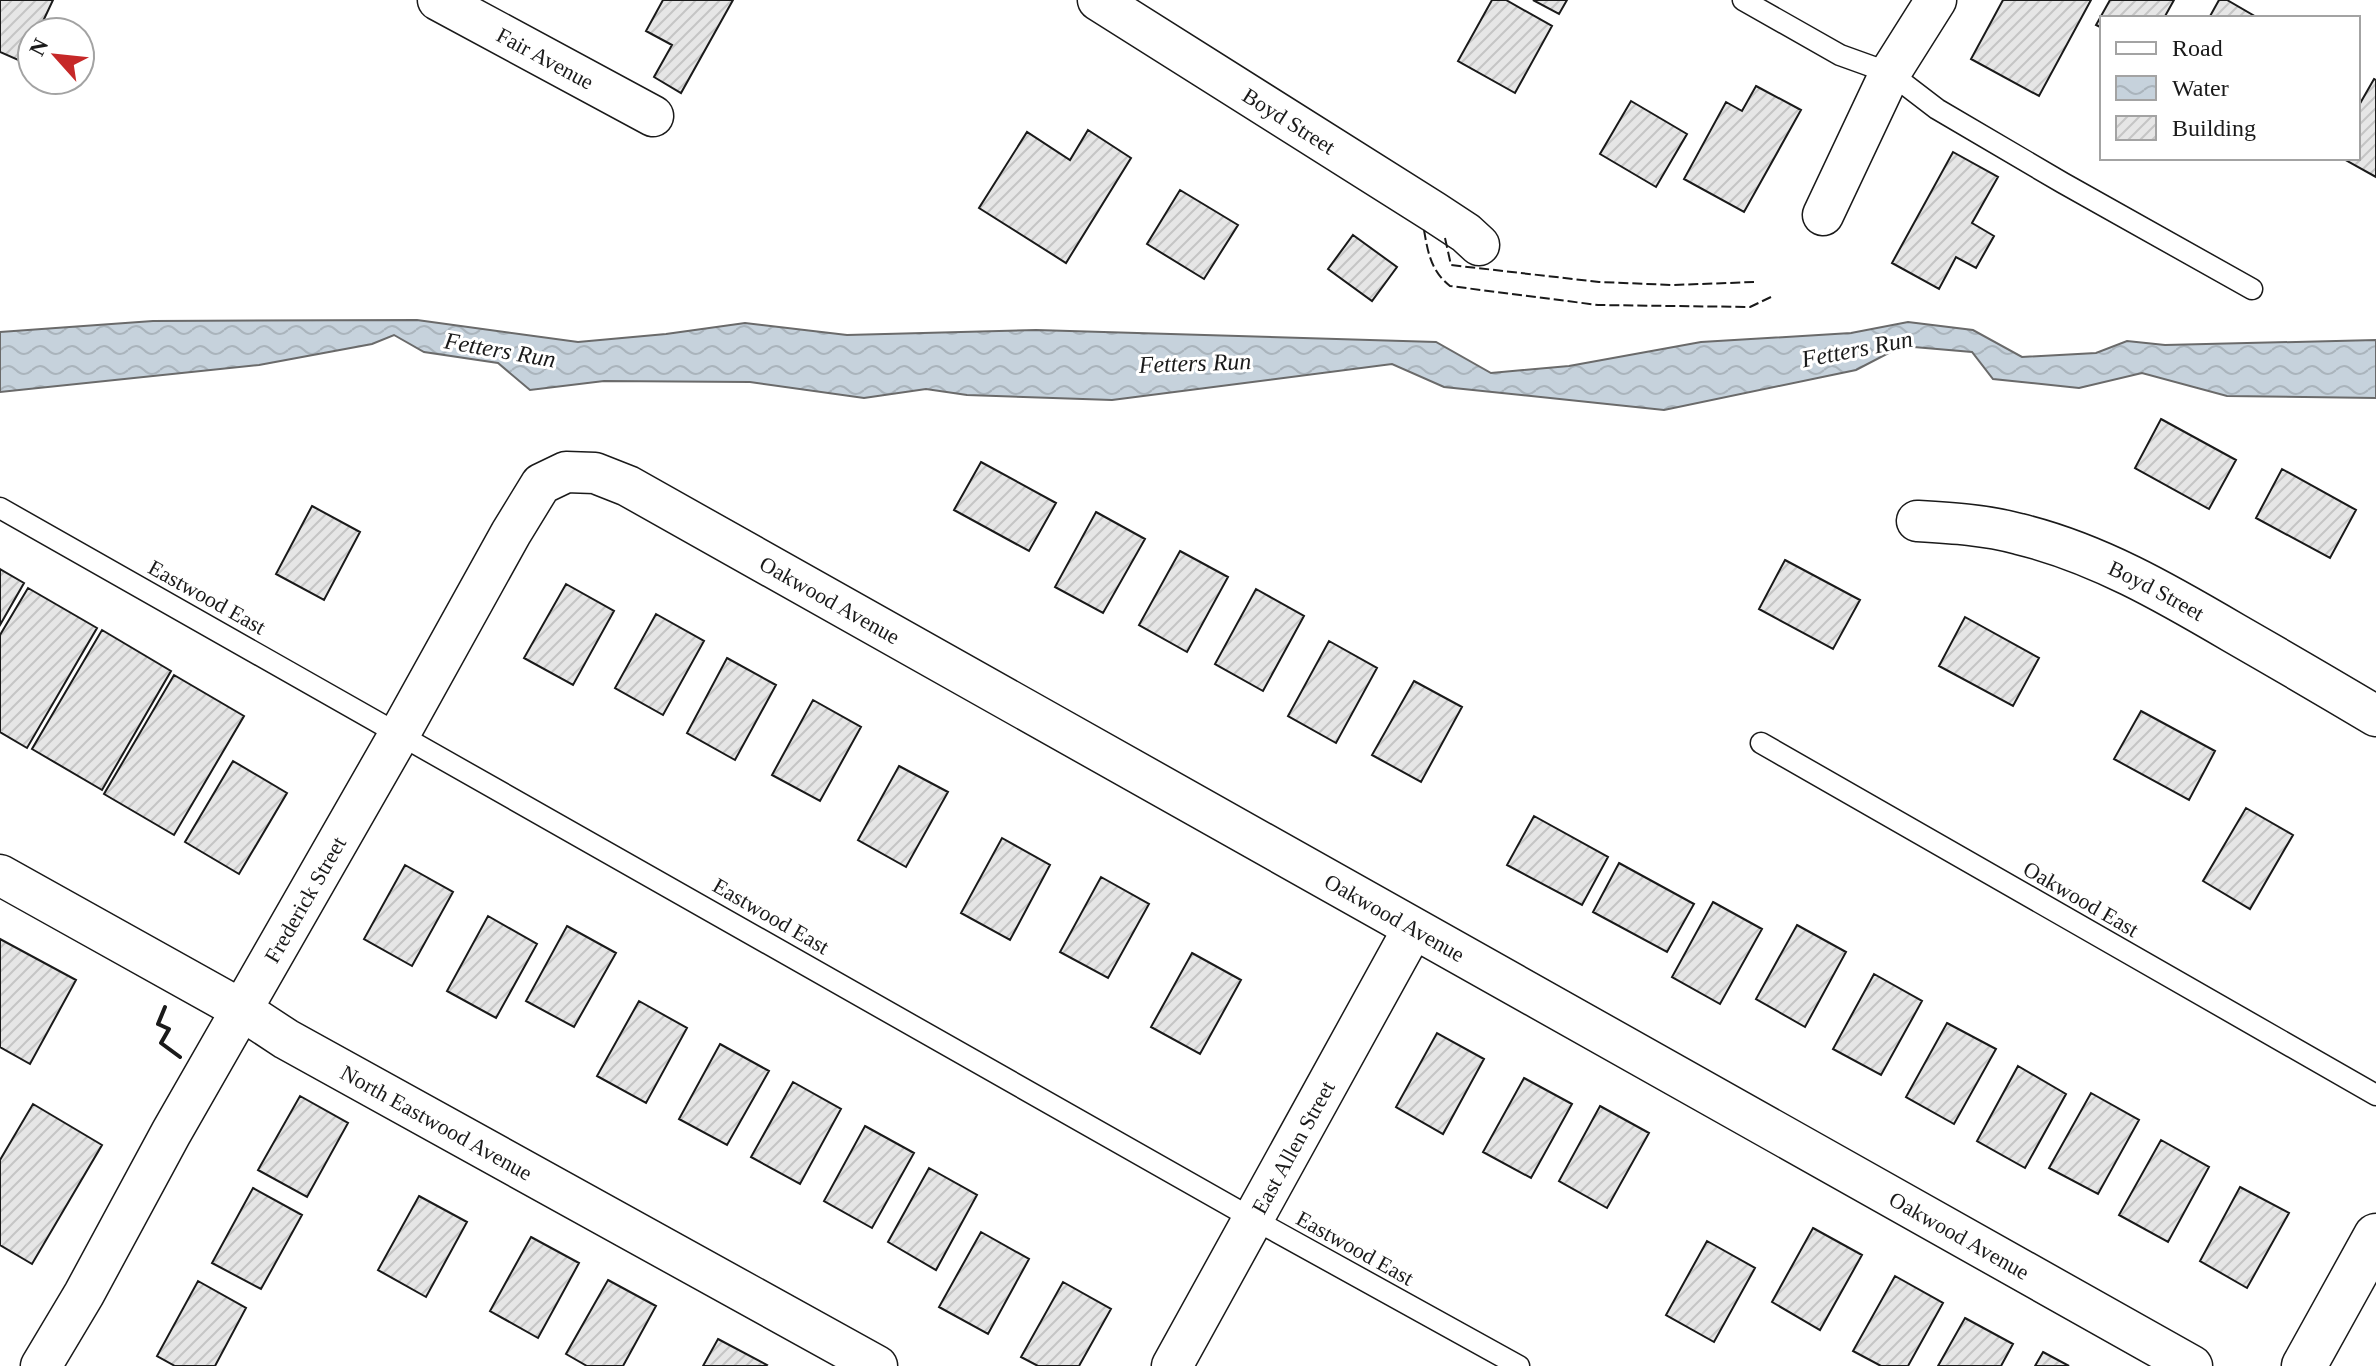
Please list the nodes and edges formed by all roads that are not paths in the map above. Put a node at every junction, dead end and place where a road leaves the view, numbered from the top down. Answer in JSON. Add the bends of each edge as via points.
{"nodes":[{"id":1,"x":438,"y":0,"type":"edge"},
{"id":2,"x":1098,"y":0,"type":"edge"},
{"id":3,"x":1743,"y":0,"type":"edge"},
{"id":4,"x":1936,"y":0,"type":"edge"},
{"id":5,"x":1890,"y":73,"type":"junction"},
{"id":6,"x":653,"y":116,"type":"dead end"},
{"id":7,"x":1823,"y":215,"type":"dead end"},
{"id":8,"x":1479,"y":245,"type":"dead end"},
{"id":9,"x":2252,"y":289,"type":"dead end"},
{"id":10,"x":595,"y":473,"type":"joint"},
{"id":11,"x":0,"y":508,"type":"edge"},
{"id":12,"x":1917,"y":521,"type":"dead end"},
{"id":13,"x":2376,"y":716,"type":"edge"},
{"id":14,"x":400,"y":733,"type":"junction"},
{"id":15,"x":1761,"y":743,"type":"dead end"},
{"id":16,"x":0,"y":875,"type":"edge"},
{"id":17,"x":1413,"y":929,"type":"junction"},
{"id":18,"x":242,"y":1010,"type":"junction"},
{"id":19,"x":2376,"y":1095,"type":"edge"},
{"id":20,"x":1255,"y":1220,"type":"junction"},
{"id":21,"x":2376,"y":1236,"type":"edge"},
{"id":22,"x":41,"y":1366,"type":"edge"},
{"id":23,"x":877,"y":1366,"type":"edge"},
{"id":24,"x":1172,"y":1366,"type":"edge"},
{"id":25,"x":1519,"y":1366,"type":"edge"},
{"id":26,"x":2192,"y":1366,"type":"edge"},
{"id":27,"x":2304,"y":1366,"type":"edge"}],
"edges":[{"from":1,"to":6,"type":"street","name":"Fair Avenue"},
{"from":2,"to":8,"type":"street","name":"Boyd Street"},
{"from":3,"to":5,"type":"lane","via":[[1840,55]]},
{"from":4,"to":5,"type":"street"},
{"from":5,"to":7,"type":"street"},
{"from":5,"to":9,"type":"lane","via":[[1937,109]]},
{"from":10,"to":14,"type":"street","name":"Frederick Street","via":[[566,472],[541,484]]},
{"from":10,"to":17,"type":"street","name":"Oakwood Avenue","via":[[628,486]]},
{"from":11,"to":14,"type":"lane","name":"Eastwood East"},
{"from":12,"to":13,"type":"street","name":"Boyd Street","via":[[2017,533],[2111,566]]},
{"from":14,"to":18,"type":"street","name":"Frederick Street"},
{"from":14,"to":20,"type":"lane","name":"Eastwood East"},
{"from":15,"to":19,"type":"lane","name":"Oakwood East"},
{"from":16,"to":18,"type":"street","name":"North Eastwood Avenue"},
{"from":17,"to":20,"type":"street","name":"East Allen Street"},
{"from":17,"to":26,"type":"street","name":"Oakwood Avenue"},
{"from":18,"to":22,"type":"street","name":"Frederick Street"},
{"from":18,"to":23,"type":"street","name":"North Eastwood Avenue"},
{"from":20,"to":24,"type":"street","name":"East Allen Street"},
{"from":20,"to":25,"type":"lane","name":"Eastwood East"},
{"from":21,"to":27,"type":"street"}]}
